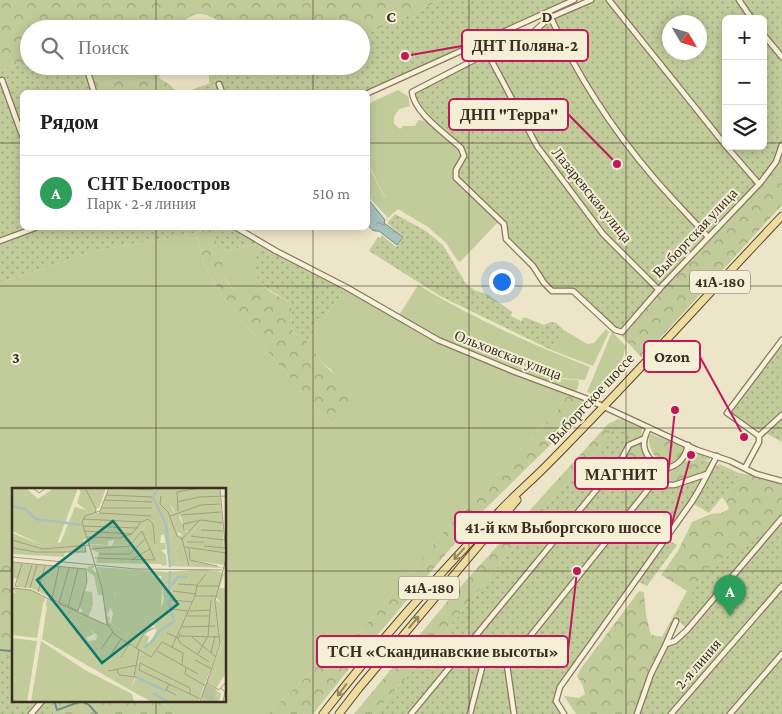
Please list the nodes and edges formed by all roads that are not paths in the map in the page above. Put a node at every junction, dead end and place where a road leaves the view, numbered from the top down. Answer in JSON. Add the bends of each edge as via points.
{"nodes":[{"id":1,"x":574,"y":0,"type":"edge"},
{"id":2,"x":591,"y":0,"type":"edge"},
{"id":3,"x":609,"y":0,"type":"edge"},
{"id":4,"x":739,"y":0,"type":"edge"},
{"id":5,"x":749,"y":15,"type":"edge"},
{"id":6,"x":551,"y":18,"type":"junction"},
{"id":7,"x":767,"y":39,"type":"edge"},
{"id":8,"x":488,"y":54,"type":"junction"},
{"id":9,"x":782,"y":58,"type":"edge"},
{"id":10,"x":89,"y":75,"type":"edge"},
{"id":11,"x":2,"y":80,"type":"dead end"},
{"id":12,"x":219,"y":84,"type":"dead end"},
{"id":13,"x":93,"y":90,"type":"edge"},
{"id":14,"x":221,"y":90,"type":"edge"},
{"id":15,"x":370,"y":92,"type":"edge"},
{"id":16,"x":20,"y":130,"type":"edge"},
{"id":17,"x":722,"y":141,"type":"edge"},
{"id":18,"x":782,"y":145,"type":"edge"},
{"id":19,"x":729,"y":150,"type":"edge"},
{"id":20,"x":759,"y":184,"type":"junction"},
{"id":21,"x":782,"y":216,"type":"edge"},
{"id":22,"x":30,"y":230,"type":"edge"},
{"id":23,"x":240,"y":230,"type":"edge"},
{"id":24,"x":708,"y":237,"type":"junction"},
{"id":25,"x":0,"y":241,"type":"edge"},
{"id":26,"x":659,"y":290,"type":"junction"},
{"id":27,"x":782,"y":340,"type":"edge"},
{"id":28,"x":603,"y":406,"type":"junction"},
{"id":29,"x":782,"y":415,"type":"edge"},
{"id":30,"x":649,"y":428,"type":"junction"},
{"id":31,"x":758,"y":436,"type":"junction"},
{"id":32,"x":643,"y":439,"type":"junction"},
{"id":33,"x":688,"y":445,"type":"junction"},
{"id":34,"x":717,"y":456,"type":"junction"},
{"id":35,"x":621,"y":460,"type":"junction"},
{"id":36,"x":745,"y":468,"type":"junction"},
{"id":37,"x":543,"y":469,"type":"junction"},
{"id":38,"x":707,"y":474,"type":"junction"},
{"id":39,"x":782,"y":481,"type":"edge"},
{"id":40,"x":654,"y":482,"type":"junction"},
{"id":41,"x":782,"y":518,"type":"edge"},
{"id":42,"x":782,"y":586,"type":"edge"},
{"id":43,"x":676,"y":622,"type":"dead end"},
{"id":44,"x":470,"y":644,"type":"junction"},
{"id":45,"x":666,"y":644,"type":"junction"},
{"id":46,"x":782,"y":654,"type":"edge"},
{"id":47,"x":41,"y":702,"type":"edge"},
{"id":48,"x":31,"y":714,"type":"edge"},
{"id":49,"x":323,"y":714,"type":"edge"},
{"id":50,"x":339,"y":714,"type":"edge"},
{"id":51,"x":411,"y":714,"type":"edge"},
{"id":52,"x":470,"y":714,"type":"edge"},
{"id":53,"x":514,"y":714,"type":"edge"},
{"id":54,"x":564,"y":714,"type":"edge"},
{"id":55,"x":636,"y":714,"type":"edge"},
{"id":56,"x":671,"y":714,"type":"edge"},
{"id":57,"x":730,"y":714,"type":"edge"}],
"edges":[{"from":1,"to":15,"type":"street"},
{"from":2,"to":6,"type":"street"},
{"from":3,"to":17,"type":"street"},
{"from":4,"to":5,"type":"street"},
{"from":6,"to":8,"type":"street","via":[[525,40],[503,45]]},
{"from":6,"to":24,"type":"street","via":[[564,46],[620,135]]},
{"from":7,"to":9,"type":"street"},
{"from":8,"to":26,"type":"street","name":"Лазаревская улица","via":[[537,146],[603,234]]},
{"from":8,"to":26,"type":"street","name":"Выборгская улица","via":[[412,92],[420,111],[461,148],[464,156],[456,170],[456,178],[504,224],[506,239],[552,291],[573,291],[615,330],[622,332],[628,327]]},
{"from":10,"to":13,"type":"street"},
{"from":11,"to":16,"type":"street"},
{"from":12,"to":14,"type":"street"},
{"from":18,"to":20,"type":"street","name":"Выборгская улица","via":[[776,162]]},
{"from":19,"to":20,"type":"street"},
{"from":20,"to":24,"type":"street","name":"Выборгская улица"},
{"from":21,"to":28,"type":"main road","name":"Выборгское шоссе","number":"41А-180"},
{"from":22,"to":25,"type":"street"},
{"from":23,"to":28,"type":"street","name":"Ольховская улица","via":[[438,340]]},
{"from":24,"to":26,"type":"street","name":"Выборгская улица"},
{"from":27,"to":31,"type":"street","via":[[727,413]]},
{"from":28,"to":30,"type":"street","name":"Ольховская улица"},
{"from":28,"to":37,"type":"main road","name":"Выборгское шоссе","number":"41А-180"},
{"from":29,"to":31,"type":"street"},
{"from":30,"to":32,"type":"street"},
{"from":30,"to":33,"type":"street","name":"Ольховская улица"},
{"from":31,"to":36,"type":"street"},
{"from":32,"to":33,"type":"street","via":[[647,455],[664,469],[680,463]]},
{"from":32,"to":35,"type":"street","via":[[629,445]]},
{"from":33,"to":34,"type":"street","name":"Ольховская улица"},
{"from":34,"to":36,"type":"street","name":"Ольховская улица"},
{"from":34,"to":38,"type":"street"},
{"from":35,"to":40,"type":"street"},
{"from":35,"to":44,"type":"street"},
{"from":36,"to":39,"type":"street","name":"Ольховская улица"},
{"from":37,"to":49,"type":"main road","name":"Выборгское шоссе","number":"41А-180","one_way":true,"via":[[459,554]]},
{"from":50,"to":37,"type":"main road","name":"Выборгское шоссе","number":"41А-180","one_way":true},
{"from":38,"to":40,"type":"street","via":[[674,485]]},
{"from":38,"to":54,"type":"street","via":[[692,503],[560,687],[556,701]]},
{"from":40,"to":53,"type":"street","via":[[507,665]]},
{"from":41,"to":45,"type":"street","via":[[675,641]]},
{"from":42,"to":56,"type":"street","name":"2-я линия"},
{"from":43,"to":45,"type":"street"},
{"from":44,"to":51,"type":"street"},
{"from":44,"to":52,"type":"street","via":[[485,656]]},
{"from":45,"to":55,"type":"street"},
{"from":46,"to":57,"type":"street"},
{"from":47,"to":48,"type":"street"}]}
